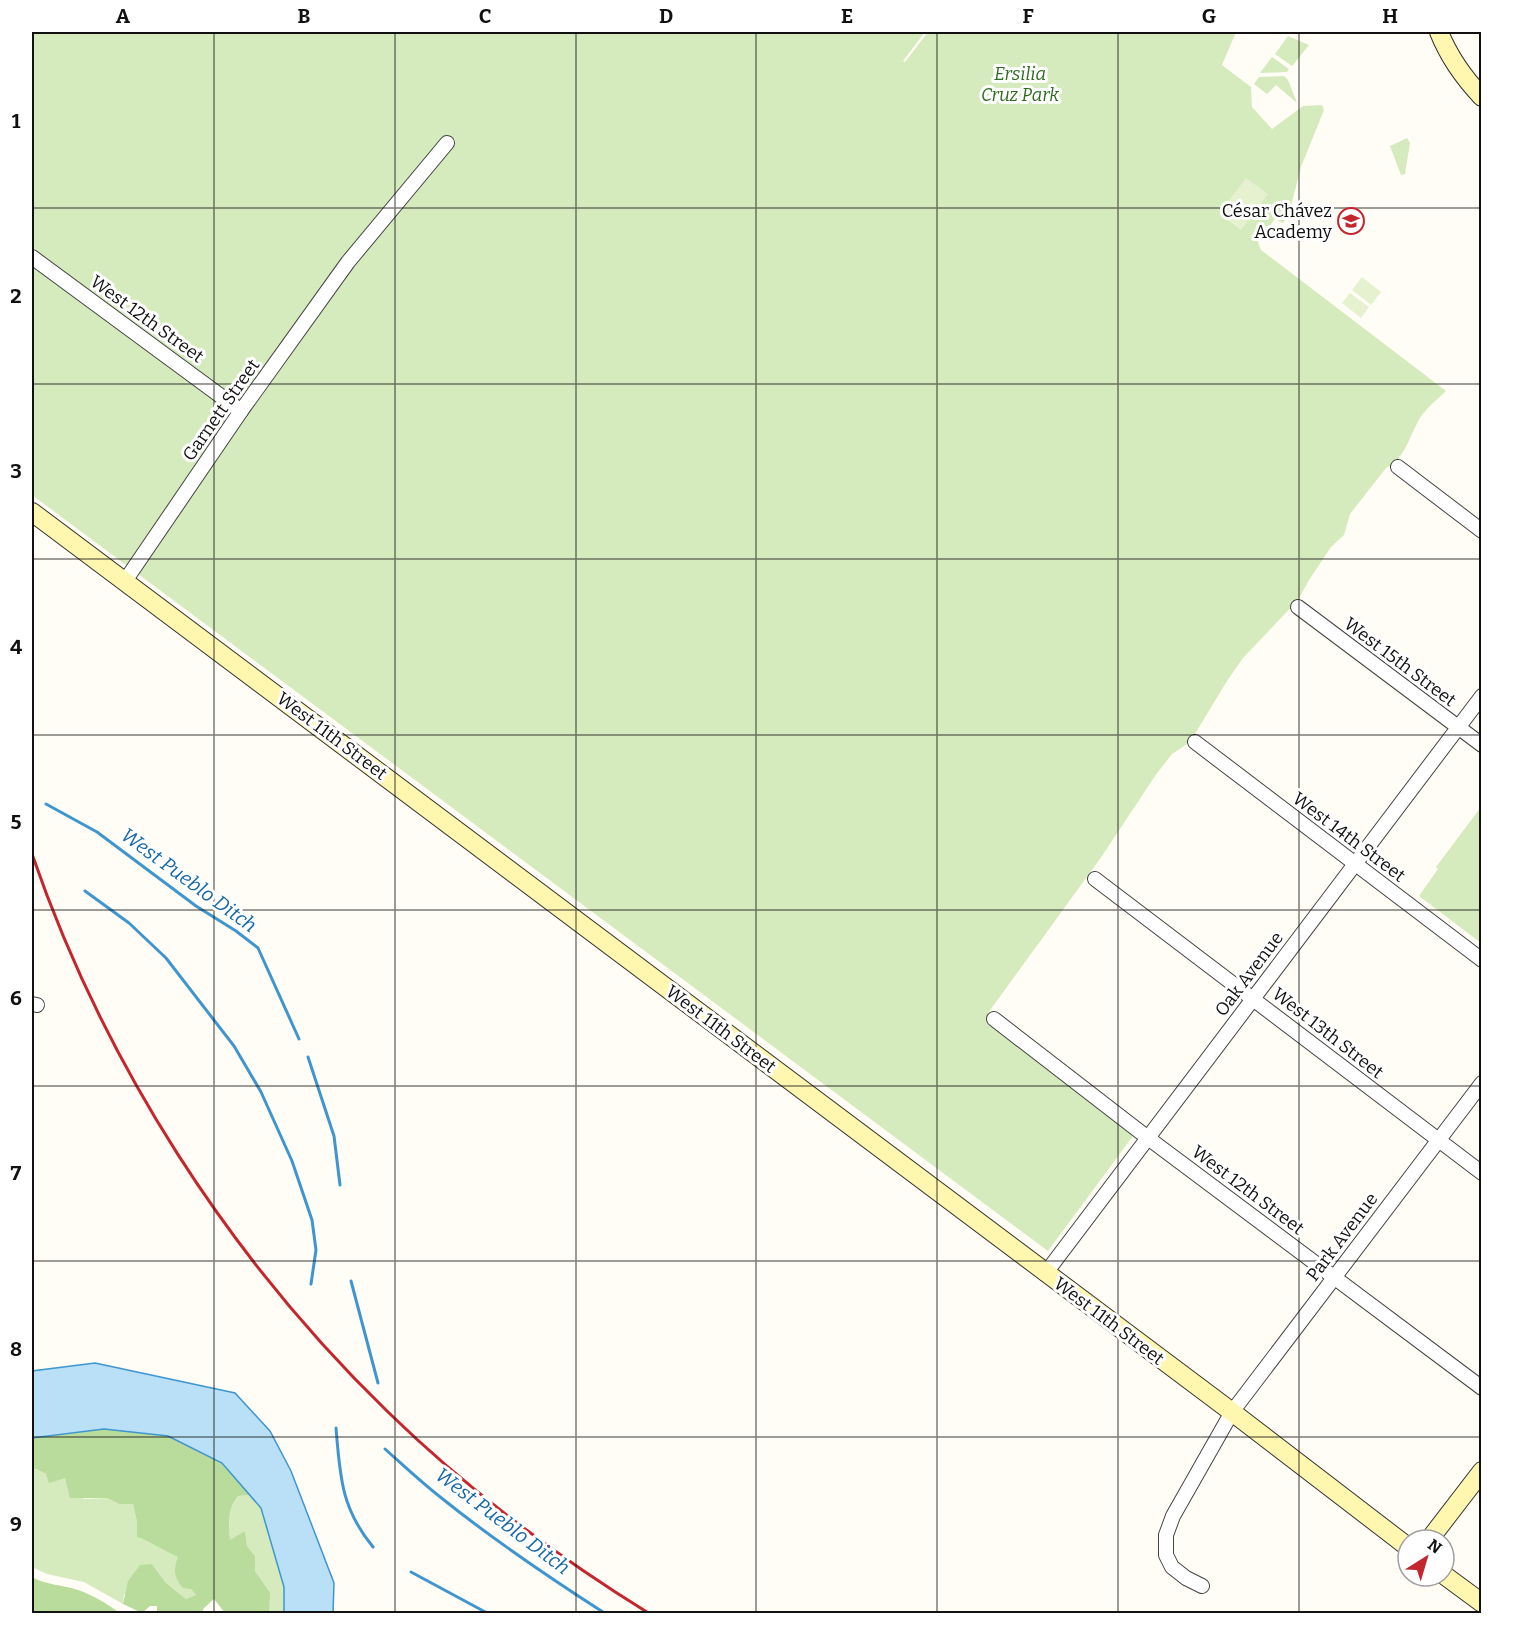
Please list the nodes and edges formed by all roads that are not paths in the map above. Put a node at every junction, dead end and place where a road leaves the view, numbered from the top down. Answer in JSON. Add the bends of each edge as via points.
{"nodes":[{"id":1,"x":1439,"y":32,"type":"edge"},
{"id":2,"x":1482,"y":97,"type":"edge"},
{"id":3,"x":447,"y":143,"type":"dead end"},
{"id":4,"x":32,"y":256,"type":"edge"},
{"id":5,"x":241,"y":411,"type":"junction"},
{"id":6,"x":1398,"y":467,"type":"dead end"},
{"id":7,"x":32,"y":512,"type":"edge"},
{"id":8,"x":1482,"y":531,"type":"edge"},
{"id":9,"x":125,"y":581,"type":"junction"},
{"id":10,"x":1298,"y":607,"type":"dead end"},
{"id":11,"x":1482,"y":696,"type":"edge"},
{"id":12,"x":1458,"y":727,"type":"junction"},
{"id":13,"x":1195,"y":742,"type":"dead end"},
{"id":14,"x":1482,"y":745,"type":"edge"},
{"id":15,"x":1355,"y":863,"type":"junction"},
{"id":16,"x":1095,"y":879,"type":"dead end"},
{"id":17,"x":1482,"y":960,"type":"edge"},
{"id":18,"x":1253,"y":998,"type":"junction"},
{"id":19,"x":994,"y":1019,"type":"dead end"},
{"id":20,"x":1482,"y":1083,"type":"edge"},
{"id":21,"x":1148,"y":1138,"type":"junction"},
{"id":22,"x":1438,"y":1140,"type":"junction"},
{"id":23,"x":1482,"y":1173,"type":"edge"},
{"id":24,"x":1045,"y":1274,"type":"junction"},
{"id":25,"x":1335,"y":1278,"type":"junction"},
{"id":26,"x":1482,"y":1388,"type":"edge"},
{"id":27,"x":1232,"y":1412,"type":"junction"},
{"id":28,"x":1482,"y":1472,"type":"edge"},
{"id":29,"x":1438,"y":1528,"type":"edge"},
{"id":30,"x":1396,"y":1538,"type":"edge"},
{"id":31,"x":1456,"y":1584,"type":"edge"},
{"id":32,"x":1202,"y":1586,"type":"dead end"},
{"id":33,"x":1482,"y":1603,"type":"edge"}],
"edges":[{"from":1,"to":2,"type":"street","via":[[1457,68]]},
{"from":3,"to":5,"type":"street","name":"Garnett Street","via":[[348,262]]},
{"from":4,"to":5,"type":"street","name":"West 12th Street"},
{"from":5,"to":9,"type":"street","name":"Garnett Street"},
{"from":6,"to":8,"type":"street"},
{"from":7,"to":9,"type":"street","name":"West 11th Street"},
{"from":9,"to":24,"type":"street","name":"West 11th Street"},
{"from":10,"to":12,"type":"street","name":"West 15th Street"},
{"from":11,"to":12,"type":"street","name":"Oak Avenue"},
{"from":12,"to":14,"type":"street","name":"West 15th Street"},
{"from":12,"to":15,"type":"street","name":"Oak Avenue"},
{"from":13,"to":15,"type":"street","name":"West 14th Street"},
{"from":15,"to":17,"type":"street","name":"West 14th Street"},
{"from":15,"to":18,"type":"street","name":"Oak Avenue"},
{"from":16,"to":18,"type":"street","name":"West 13th Street"},
{"from":18,"to":21,"type":"street","name":"Oak Avenue"},
{"from":18,"to":22,"type":"street","name":"West 13th Street"},
{"from":19,"to":21,"type":"street","name":"West 12th Street"},
{"from":20,"to":22,"type":"street","name":"Park Avenue"},
{"from":21,"to":24,"type":"street","name":"Oak Avenue"},
{"from":21,"to":25,"type":"street","name":"West 12th Street"},
{"from":22,"to":23,"type":"street","name":"West 13th Street"},
{"from":22,"to":25,"type":"street","name":"Park Avenue"},
{"from":24,"to":27,"type":"street","name":"West 11th Street"},
{"from":25,"to":26,"type":"street","name":"West 12th Street"},
{"from":25,"to":27,"type":"street","name":"Park Avenue"},
{"from":27,"to":30,"type":"street","name":"West 11th Street"},
{"from":27,"to":32,"type":"street","name":"Park Avenue","via":[[1166,1535],[1166,1555],[1172,1567]]},
{"from":28,"to":29,"type":"street"},
{"from":31,"to":33,"type":"street"}]}
